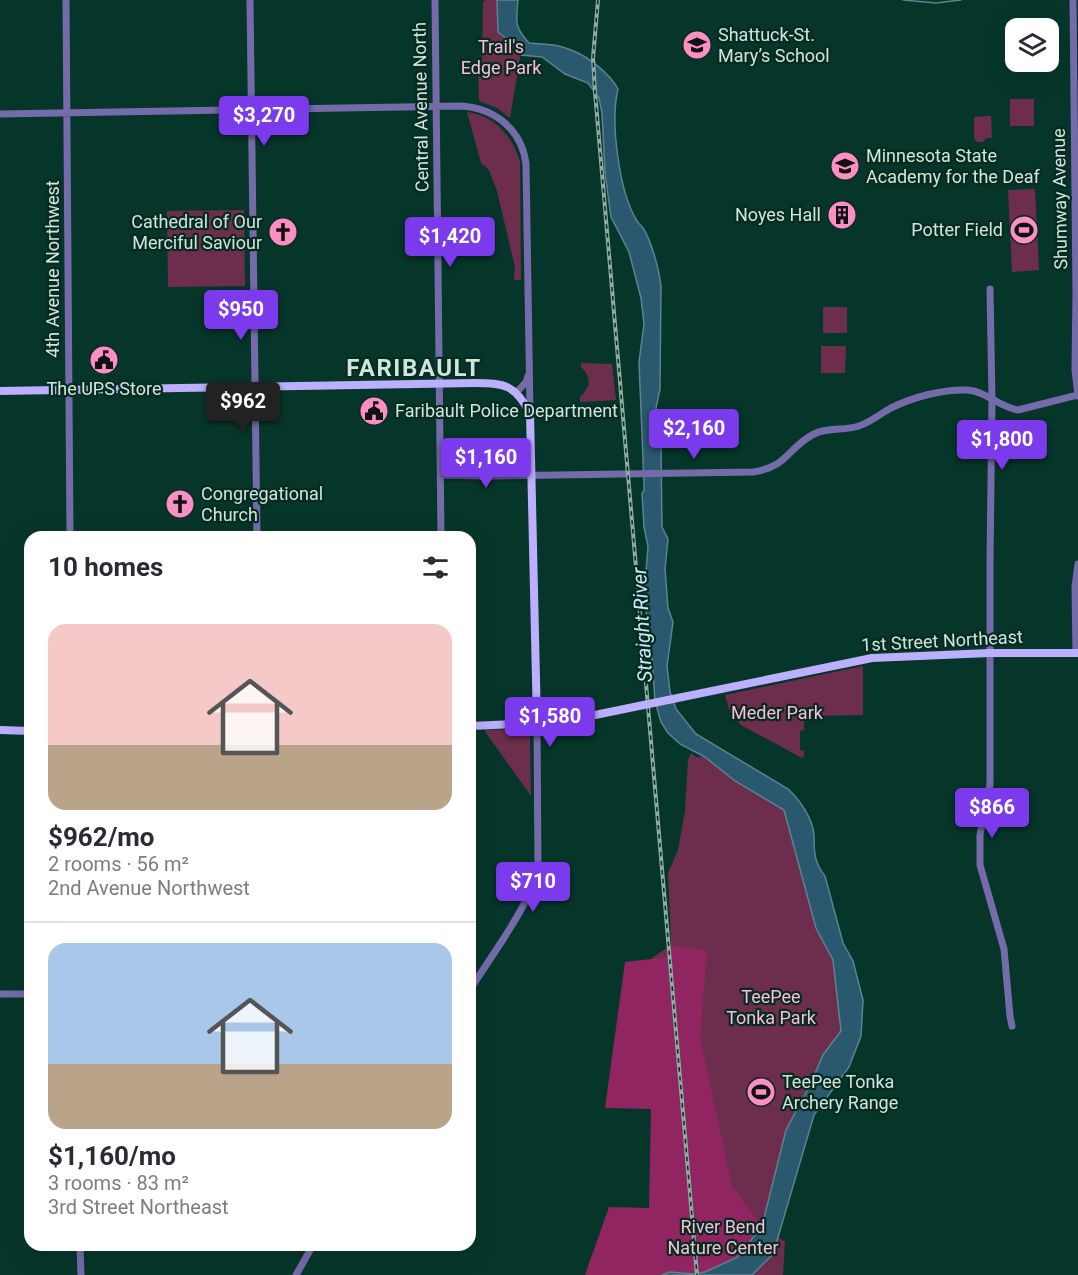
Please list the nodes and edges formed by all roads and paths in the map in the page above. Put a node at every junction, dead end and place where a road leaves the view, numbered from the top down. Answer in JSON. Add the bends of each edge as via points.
{"nodes":[{"id":1,"x":66,"y":0,"type":"edge"},
{"id":2,"x":250,"y":0,"type":"edge"},
{"id":3,"x":435,"y":0,"type":"edge"},
{"id":4,"x":1073,"y":0,"type":"edge"},
{"id":5,"x":1076,"y":11,"type":"edge"},
{"id":6,"x":436,"y":106,"type":"junction"},
{"id":7,"x":251,"y":109,"type":"junction"},
{"id":8,"x":67,"y":113,"type":"junction"},
{"id":9,"x":0,"y":114,"type":"edge"},
{"id":10,"x":990,"y":289,"type":"dead end"},
{"id":11,"x":530,"y":371,"type":"junction"},
{"id":12,"x":439,"y":383,"type":"junction"},
{"id":13,"x":254,"y":387,"type":"junction"},
{"id":14,"x":69,"y":390,"type":"junction"},
{"id":15,"x":0,"y":391,"type":"edge"},
{"id":16,"x":517,"y":392,"type":"junction"},
{"id":17,"x":1078,"y":396,"type":"edge"},
{"id":18,"x":992,"y":399,"type":"junction"},
{"id":19,"x":530,"y":412,"type":"junction"},
{"id":20,"x":531,"y":475,"type":"junction"},
{"id":21,"x":441,"y":476,"type":"junction"},
{"id":22,"x":70,"y":531,"type":"edge"},
{"id":23,"x":257,"y":531,"type":"edge"},
{"id":24,"x":441,"y":531,"type":"edge"},
{"id":25,"x":1078,"y":564,"type":"edge"},
{"id":26,"x":990,"y":653,"type":"junction"},
{"id":27,"x":1077,"y":653,"type":"edge"},
{"id":28,"x":537,"y":724,"type":"junction"},
{"id":29,"x":476,"y":726,"type":"edge"},
{"id":30,"x":0,"y":730,"type":"edge"},
{"id":31,"x":24,"y":730,"type":"edge"},
{"id":32,"x":476,"y":980,"type":"edge"},
{"id":33,"x":0,"y":994,"type":"edge"},
{"id":34,"x":24,"y":994,"type":"edge"},
{"id":35,"x":1012,"y":1026,"type":"dead end"},
{"id":36,"x":80,"y":1251,"type":"edge"},
{"id":37,"x":310,"y":1251,"type":"edge"},
{"id":38,"x":81,"y":1275,"type":"edge"},
{"id":39,"x":296,"y":1275,"type":"edge"}],
"edges":[{"from":1,"to":8,"type":"street","name":"4th Avenue Northwest"},
{"from":2,"to":7,"type":"street"},
{"from":3,"to":6,"type":"street","name":"Central Avenue North"},
{"from":4,"to":5,"type":"street","name":"Shumway Avenue"},
{"from":5,"to":17,"type":"street","name":"Shumway Avenue"},
{"from":6,"to":7,"type":"street"},
{"from":6,"to":11,"type":"street","via":[[469,106],[490,113],[508,125],[523,149],[527,170]]},
{"from":6,"to":12,"type":"street","name":"Central Avenue North"},
{"from":7,"to":8,"type":"street"},
{"from":7,"to":13,"type":"street"},
{"from":8,"to":9,"type":"street"},
{"from":8,"to":14,"type":"street","name":"4th Avenue Northwest"},
{"from":10,"to":18,"type":"street"},
{"from":11,"to":16,"type":"street"},
{"from":11,"to":19,"type":"street"},
{"from":12,"to":13,"type":"main road"},
{"from":12,"to":16,"type":"main road","via":[[494,382]]},
{"from":12,"to":21,"type":"street","name":"Central Avenue North"},
{"from":13,"to":14,"type":"main road"},
{"from":13,"to":23,"type":"street"},
{"from":14,"to":15,"type":"main road"},
{"from":14,"to":22,"type":"street","name":"4th Avenue Northwest"},
{"from":16,"to":19,"type":"main road"},
{"from":17,"to":18,"type":"street","via":[[1018,410]]},
{"from":18,"to":20,"type":"street","via":[[967,390],[909,400],[867,423],[811,435],[766,470]]},
{"from":18,"to":26,"type":"street"},
{"from":19,"to":20,"type":"main road"},
{"from":20,"to":21,"type":"street"},
{"from":20,"to":28,"type":"main road"},
{"from":21,"to":24,"type":"street","name":"Central Avenue North"},
{"from":25,"to":27,"type":"street"},
{"from":26,"to":27,"type":"main road","name":"1st Street Northeast"},
{"from":26,"to":28,"type":"main road","name":"1st Street Northeast","bridge":true,"via":[[872,658]]},
{"from":26,"to":35,"type":"street","via":[[990,785],[978,851],[1004,949]]},
{"from":28,"to":29,"type":"main road","name":"1st Street Northeast"},
{"from":28,"to":32,"type":"street","via":[[538,862],[532,889]]},
{"from":30,"to":31,"type":"main road"},
{"from":33,"to":34,"type":"street"},
{"from":36,"to":38,"type":"street"},
{"from":37,"to":39,"type":"street"}]}
